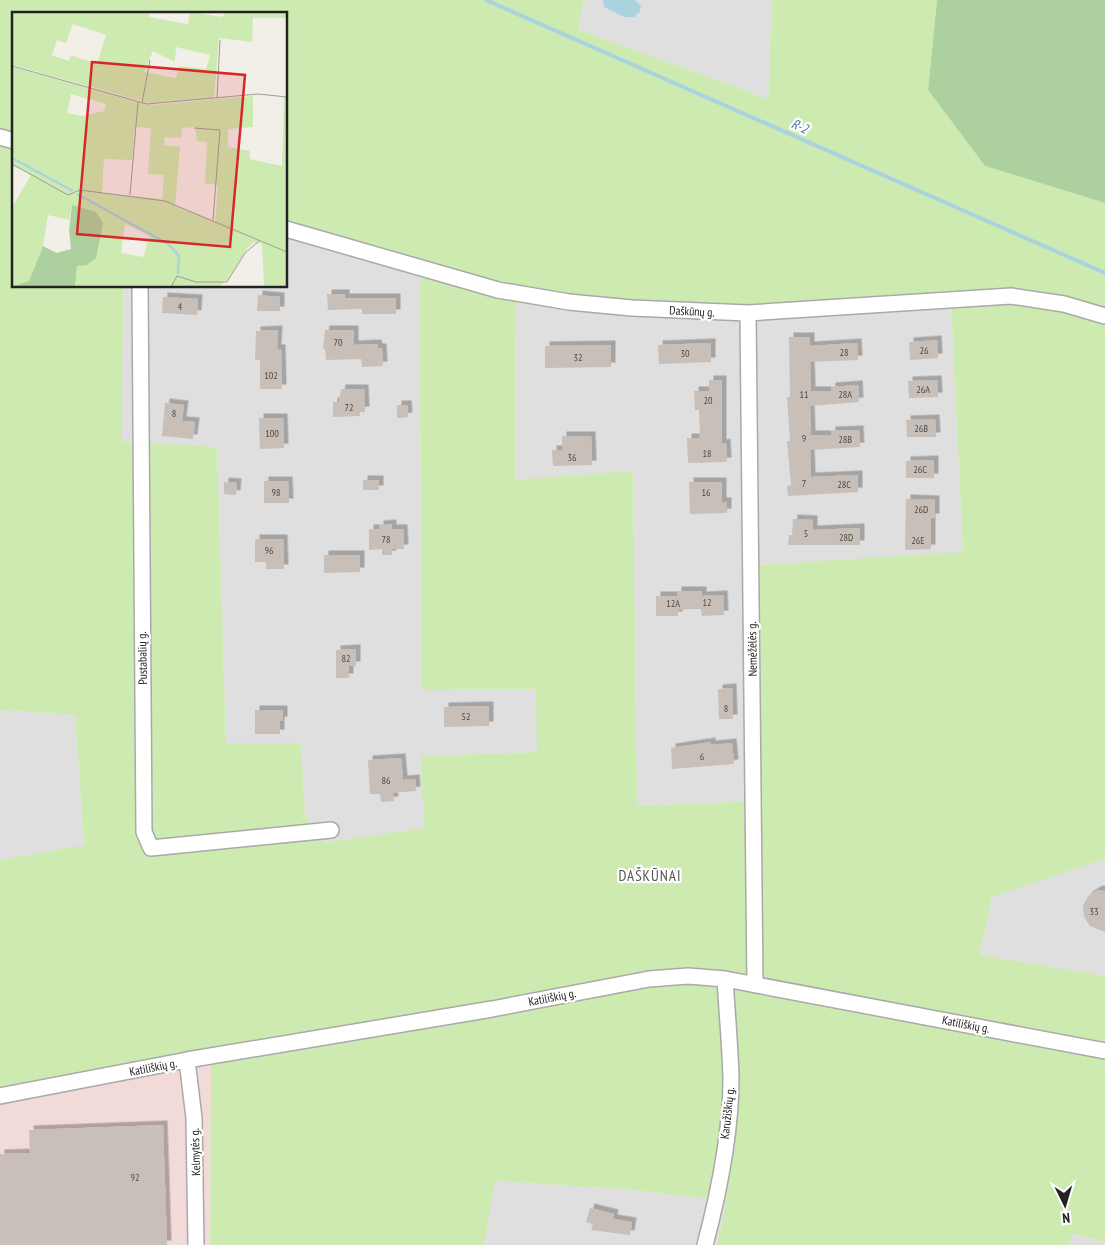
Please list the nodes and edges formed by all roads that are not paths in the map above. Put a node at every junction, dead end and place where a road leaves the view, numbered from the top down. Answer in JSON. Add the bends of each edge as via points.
{"nodes":[{"id":1,"x":288,"y":230,"type":"edge"},
{"id":2,"x":140,"y":288,"type":"edge"},
{"id":3,"x":748,"y":313,"type":"junction"},
{"id":4,"x":1105,"y":316,"type":"edge"},
{"id":5,"x":331,"y":830,"type":"dead end"},
{"id":6,"x":725,"y":979,"type":"junction"},
{"id":7,"x":755,"y":985,"type":"junction"},
{"id":8,"x":1105,"y":1050,"type":"edge"},
{"id":9,"x":187,"y":1060,"type":"junction"},
{"id":10,"x":0,"y":1096,"type":"edge"},
{"id":11,"x":196,"y":1245,"type":"edge"},
{"id":12,"x":705,"y":1245,"type":"edge"}],
"edges":[{"from":1,"to":3,"type":"street","name":"Daškūnų g.","via":[[498,290],[623,307]]},
{"from":2,"to":5,"type":"street","name":"Pustabalių g.","via":[[144,832],[151,848]]},
{"from":3,"to":4,"type":"street","name":"Daškūnų g.","via":[[1001,296],[1045,301]]},
{"from":3,"to":7,"type":"street","name":"Nemėžėlės g."},
{"from":6,"to":7,"type":"street","name":"Katiliškių g."},
{"from":6,"to":9,"type":"street","name":"Katiliškių g.","via":[[688,976],[649,978]]},
{"from":6,"to":12,"type":"street","name":"Karužiškių g.","via":[[731,1080],[718,1195]]},
{"from":7,"to":8,"type":"street","name":"Katiliškių g."},
{"from":9,"to":10,"type":"street","name":"Katiliškių g."},
{"from":9,"to":11,"type":"street","name":"Kelmytės g.","via":[[195,1151]]}]}
